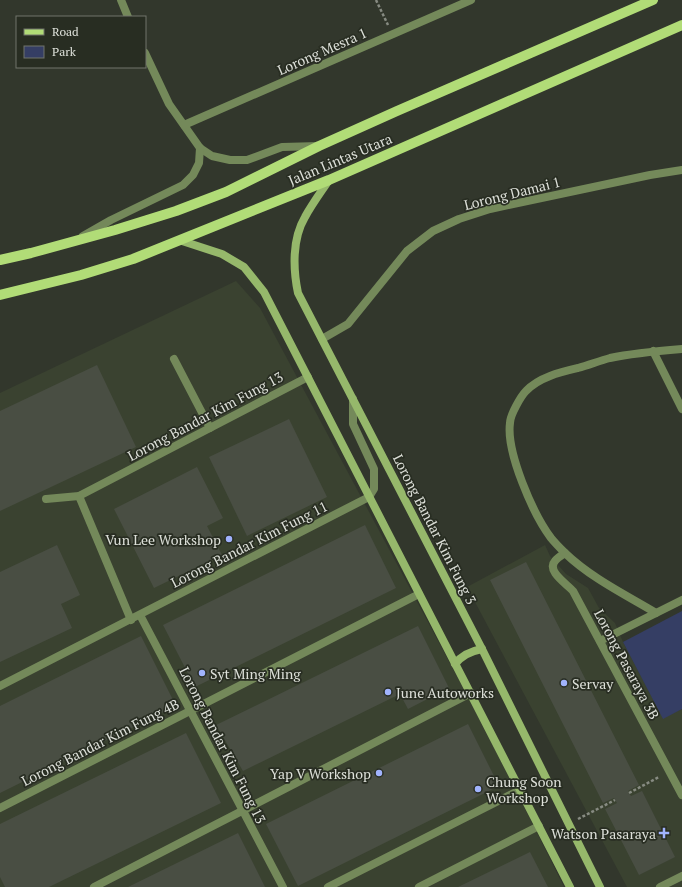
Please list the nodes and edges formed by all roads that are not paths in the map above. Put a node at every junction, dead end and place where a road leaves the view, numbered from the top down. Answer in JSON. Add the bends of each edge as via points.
{"nodes":[{"id":1,"x":120,"y":0,"type":"edge"},
{"id":2,"x":471,"y":0,"type":"edge"},
{"id":3,"x":653,"y":0,"type":"edge"},
{"id":4,"x":128,"y":16,"type":"edge"},
{"id":5,"x":682,"y":25,"type":"edge"},
{"id":6,"x":146,"y":55,"type":"edge"},
{"id":7,"x":184,"y":125,"type":"junction"},
{"id":8,"x":319,"y":146,"type":"junction"},
{"id":9,"x":200,"y":148,"type":"junction"},
{"id":10,"x":682,"y":170,"type":"edge"},
{"id":11,"x":329,"y":180,"type":"junction"},
{"id":12,"x":179,"y":240,"type":"junction"},
{"id":13,"x":74,"y":242,"type":"junction"},
{"id":14,"x":0,"y":260,"type":"edge"},
{"id":15,"x":0,"y":294,"type":"edge"},
{"id":16,"x":322,"y":339,"type":"junction"},
{"id":17,"x":682,"y":349,"type":"edge"},
{"id":18,"x":653,"y":351,"type":"junction"},
{"id":19,"x":174,"y":359,"type":"dead end"},
{"id":20,"x":308,"y":377,"type":"junction"},
{"id":21,"x":679,"y":397,"type":"edge"},
{"id":22,"x":353,"y":399,"type":"junction"},
{"id":23,"x":682,"y":409,"type":"edge"},
{"id":24,"x":210,"y":428,"type":"junction"},
{"id":25,"x":79,"y":496,"type":"junction"},
{"id":26,"x":370,"y":497,"type":"junction"},
{"id":27,"x":46,"y":499,"type":"dead end"},
{"id":28,"x":565,"y":553,"type":"junction"},
{"id":29,"x":419,"y":594,"type":"junction"},
{"id":30,"x":682,"y":600,"type":"edge"},
{"id":31,"x":656,"y":613,"type":"junction"},
{"id":32,"x":140,"y":615,"type":"junction"},
{"id":33,"x":131,"y":620,"type":"junction"},
{"id":34,"x":600,"y":641,"type":"junction"},
{"id":35,"x":482,"y":649,"type":"junction"},
{"id":36,"x":455,"y":664,"type":"junction"},
{"id":37,"x":0,"y":686,"type":"edge"},
{"id":38,"x":470,"y":693,"type":"junction"},
{"id":39,"x":191,"y":711,"type":"junction"},
{"id":40,"x":520,"y":790,"type":"junction"},
{"id":41,"x":681,"y":790,"type":"edge"},
{"id":42,"x":0,"y":808,"type":"edge"},
{"id":43,"x":243,"y":811,"type":"junction"},
{"id":44,"x":539,"y":826,"type":"junction"},
{"id":45,"x":682,"y":876,"type":"edge"},
{"id":46,"x":94,"y":887,"type":"edge"},
{"id":47,"x":283,"y":887,"type":"edge"},
{"id":48,"x":328,"y":887,"type":"edge"},
{"id":49,"x":419,"y":887,"type":"edge"},
{"id":50,"x":570,"y":887,"type":"edge"},
{"id":51,"x":600,"y":887,"type":"edge"},
{"id":52,"x":660,"y":887,"type":"edge"}],
"edges":[{"from":1,"to":4,"type":"street"},
{"from":2,"to":7,"type":"street","name":"Lorong Mesra 1"},
{"from":3,"to":8,"type":"main road","name":"Jalan Lintas Utara"},
{"from":5,"to":11,"type":"main road","name":"Jalan Lintas Utara"},
{"from":6,"to":7,"type":"street","via":[[169,104]]},
{"from":7,"to":9,"type":"street"},
{"from":8,"to":9,"type":"street","via":[[282,147],[247,160],[212,156]]},
{"from":8,"to":13,"type":"main road","name":"Jalan Lintas Utara","via":[[226,192]]},
{"from":9,"to":13,"type":"street","via":[[199,163],[183,185],[111,220]]},
{"from":10,"to":16,"type":"street","name":"Lorong Damai 1","via":[[490,209],[433,231],[407,251],[348,324]]},
{"from":11,"to":12,"type":"main road","name":"Jalan Lintas Utara"},
{"from":11,"to":16,"type":"main road","name":"Lorong Bandar Kim Fung 3","via":[[304,218],[298,232],[294,266],[298,293]]},
{"from":12,"to":15,"type":"main road","name":"Jalan Lintas Utara","via":[[133,259]]},
{"from":12,"to":20,"type":"main road","via":[[222,254],[244,267],[264,292]]},
{"from":13,"to":14,"type":"main road","name":"Jalan Lintas Utara"},
{"from":16,"to":22,"type":"main road","name":"Lorong Bandar Kim Fung 3"},
{"from":17,"to":18,"type":"street"},
{"from":18,"to":21,"type":"street"},
{"from":18,"to":28,"type":"street","via":[[610,358],[540,381],[526,390],[510,422],[510,446],[519,474],[541,522]]},
{"from":19,"to":24,"type":"street"},
{"from":20,"to":24,"type":"street","name":"Lorong Bandar Kim Fung 13"},
{"from":20,"to":26,"type":"main road"},
{"from":21,"to":23,"type":"street"},
{"from":22,"to":26,"type":"street","via":[[353,424],[374,469],[374,489]]},
{"from":22,"to":35,"type":"main road","name":"Lorong Bandar Kim Fung 3"},
{"from":24,"to":25,"type":"street","name":"Lorong Bandar Kim Fung 13"},
{"from":25,"to":27,"type":"street","name":"Lorong Bandar Kim Fung 13"},
{"from":25,"to":33,"type":"street"},
{"from":26,"to":29,"type":"main road"},
{"from":26,"to":32,"type":"street","name":"Lorong Bandar Kim Fung 11"},
{"from":28,"to":31,"type":"street","via":[[600,579]]},
{"from":28,"to":34,"type":"street","name":"Lorong Pasaraya 3B","via":[[555,560],[553,570],[573,591]]},
{"from":29,"to":36,"type":"main road"},
{"from":29,"to":39,"type":"street","name":"Lorong Bandar Kim Fung 4B"},
{"from":30,"to":31,"type":"street"},
{"from":31,"to":34,"type":"street"},
{"from":32,"to":33,"type":"street","name":"Lorong Bandar Kim Fung 11"},
{"from":32,"to":39,"type":"street","name":"Lorong Bandar Kim Fung 13"},
{"from":33,"to":37,"type":"street","name":"Lorong Bandar Kim Fung 11"},
{"from":34,"to":41,"type":"street","name":"Lorong Pasaraya 3B"},
{"from":35,"to":36,"type":"main road","via":[[468,652]]},
{"from":35,"to":51,"type":"main road","name":"Lorong Bandar Kim Fung 3"},
{"from":36,"to":38,"type":"main road"},
{"from":38,"to":40,"type":"main road"},
{"from":38,"to":43,"type":"street"},
{"from":39,"to":42,"type":"street","name":"Lorong Bandar Kim Fung 4B"},
{"from":39,"to":43,"type":"street","name":"Lorong Bandar Kim Fung 13"},
{"from":40,"to":44,"type":"main road"},
{"from":40,"to":48,"type":"street"},
{"from":43,"to":46,"type":"street"},
{"from":43,"to":47,"type":"street","name":"Lorong Bandar Kim Fung 13"},
{"from":44,"to":49,"type":"street"},
{"from":44,"to":50,"type":"main road"},
{"from":45,"to":52,"type":"street"}]}
